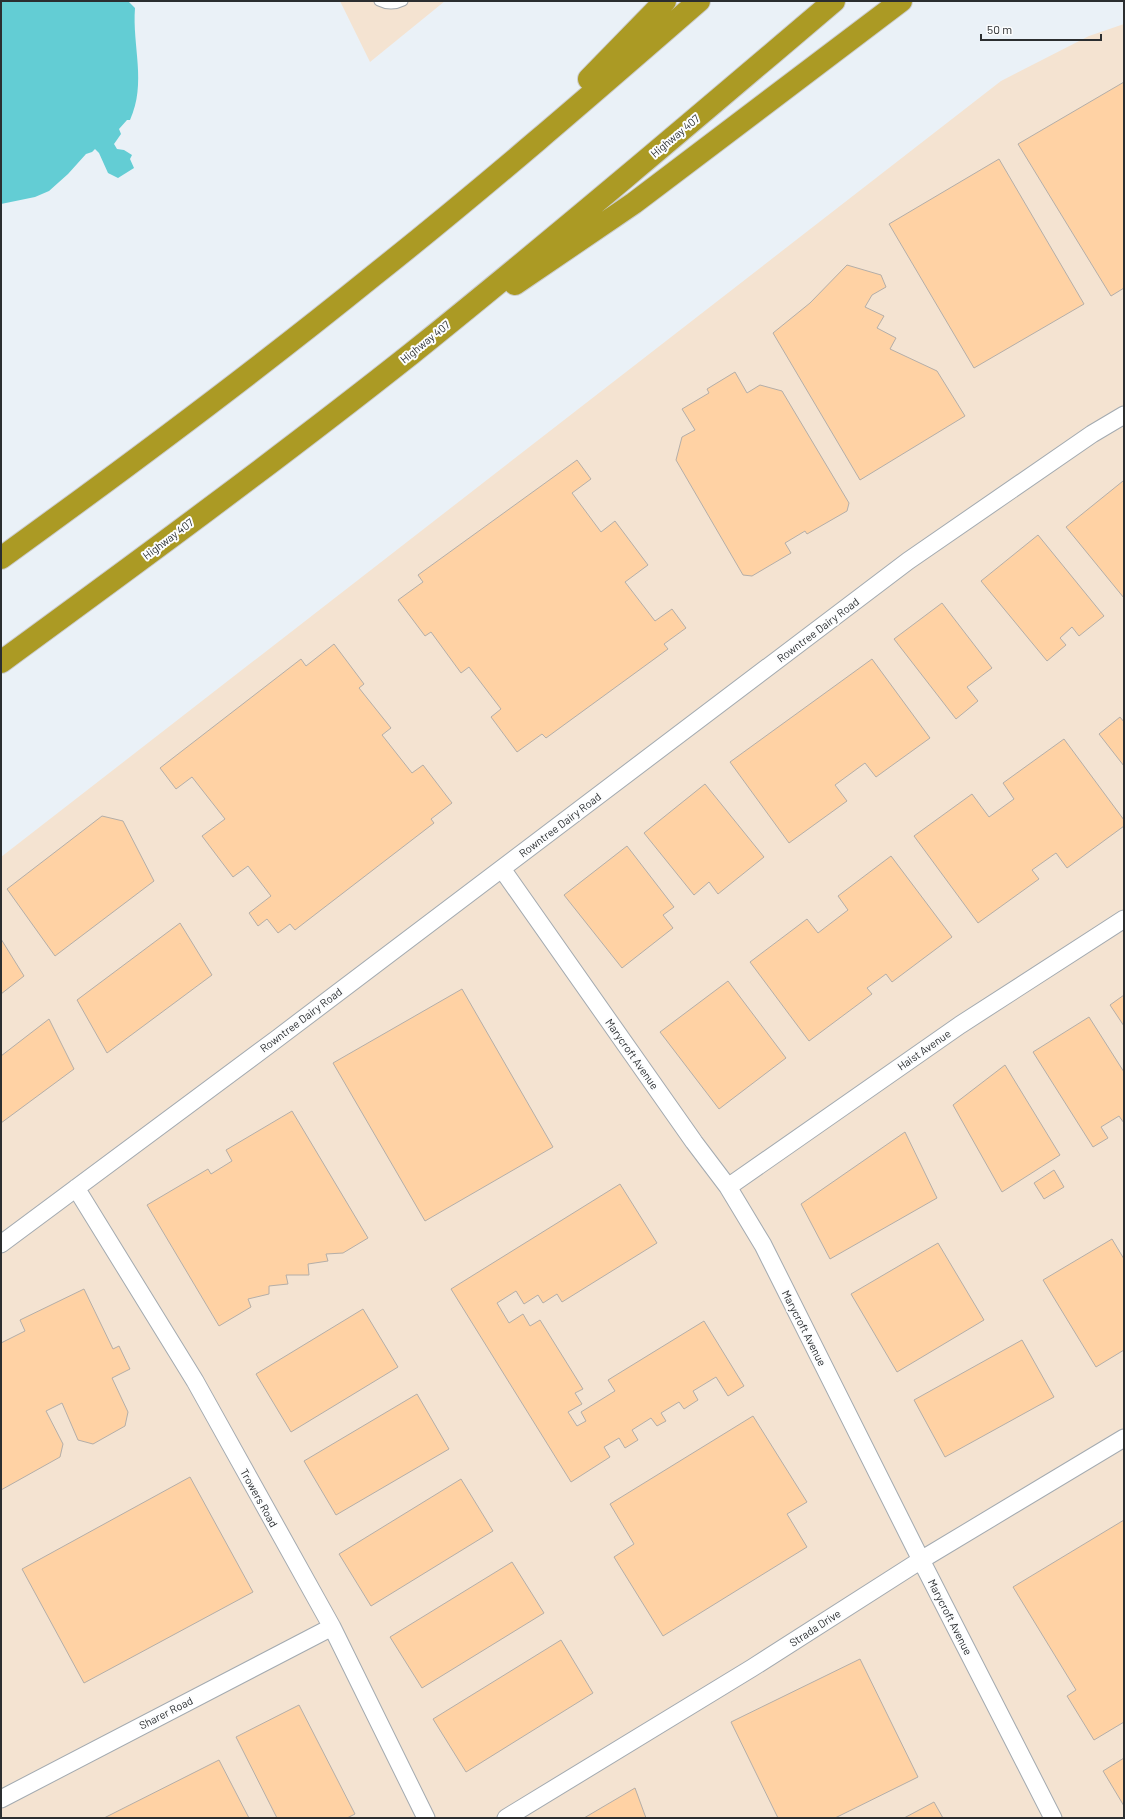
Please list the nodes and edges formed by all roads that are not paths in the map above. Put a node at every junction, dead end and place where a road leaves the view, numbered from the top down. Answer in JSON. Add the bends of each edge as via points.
{"nodes":[{"id":1,"x":379,"y":1,"type":"edge"},
{"id":2,"x":403,"y":1,"type":"edge"},
{"id":3,"x":665,"y":1,"type":"edge"},
{"id":4,"x":700,"y":1,"type":"edge"},
{"id":5,"x":834,"y":1,"type":"edge"},
{"id":6,"x":901,"y":1,"type":"edge"},
{"id":7,"x":489,"y":182,"type":"junction"},
{"id":8,"x":410,"y":354,"type":"junction"},
{"id":9,"x":1124,"y":415,"type":"edge"},
{"id":10,"x":1,"y":558,"type":"edge"},
{"id":11,"x":1,"y":662,"type":"edge"},
{"id":12,"x":502,"y":869,"type":"junction"},
{"id":13,"x":1124,"y":919,"type":"edge"},
{"id":14,"x":76,"y":1188,"type":"junction"},
{"id":15,"x":728,"y":1188,"type":"junction"},
{"id":16,"x":1,"y":1244,"type":"edge"},
{"id":17,"x":1124,"y":1438,"type":"edge"},
{"id":18,"x":921,"y":1560,"type":"junction"},
{"id":19,"x":332,"y":1627,"type":"junction"},
{"id":20,"x":1,"y":1799,"type":"edge"},
{"id":21,"x":426,"y":1818,"type":"edge"},
{"id":22,"x":506,"y":1818,"type":"edge"},
{"id":23,"x":1053,"y":1818,"type":"edge"}],
"edges":[{"from":1,"to":2,"type":"lane","via":[[395,4]]},
{"from":3,"to":7,"type":"highway"},
{"from":4,"to":7,"type":"highway"},
{"from":5,"to":8,"type":"highway","name":"Highway 407"},
{"from":6,"to":8,"type":"highway","via":[[634,203]]},
{"from":7,"to":10,"type":"highway","via":[[250,373]]},
{"from":8,"to":11,"type":"highway","name":"Highway 407","via":[[248,479]]},
{"from":9,"to":12,"type":"street","name":"Rowntree Dairy Road","via":[[1092,434],[908,561]]},
{"from":12,"to":14,"type":"street","name":"Rowntree Dairy Road"},
{"from":12,"to":15,"type":"street","name":"Marycroft Avenue"},
{"from":13,"to":15,"type":"street","name":"Haist Avenue","via":[[960,1025]]},
{"from":14,"to":16,"type":"street","name":"Rowntree Dairy Road"},
{"from":14,"to":19,"type":"street","name":"Trowers Road","via":[[195,1381]]},
{"from":15,"to":18,"type":"street","name":"Marycroft Avenue","via":[[763,1245]]},
{"from":17,"to":18,"type":"street","name":"Strada Drive"},
{"from":18,"to":22,"type":"street","name":"Strada Drive","via":[[752,1668]]},
{"from":18,"to":23,"type":"street","name":"Marycroft Avenue"},
{"from":19,"to":20,"type":"street","name":"Sharer Road"},
{"from":19,"to":21,"type":"street","name":"Trowers Road"}]}
